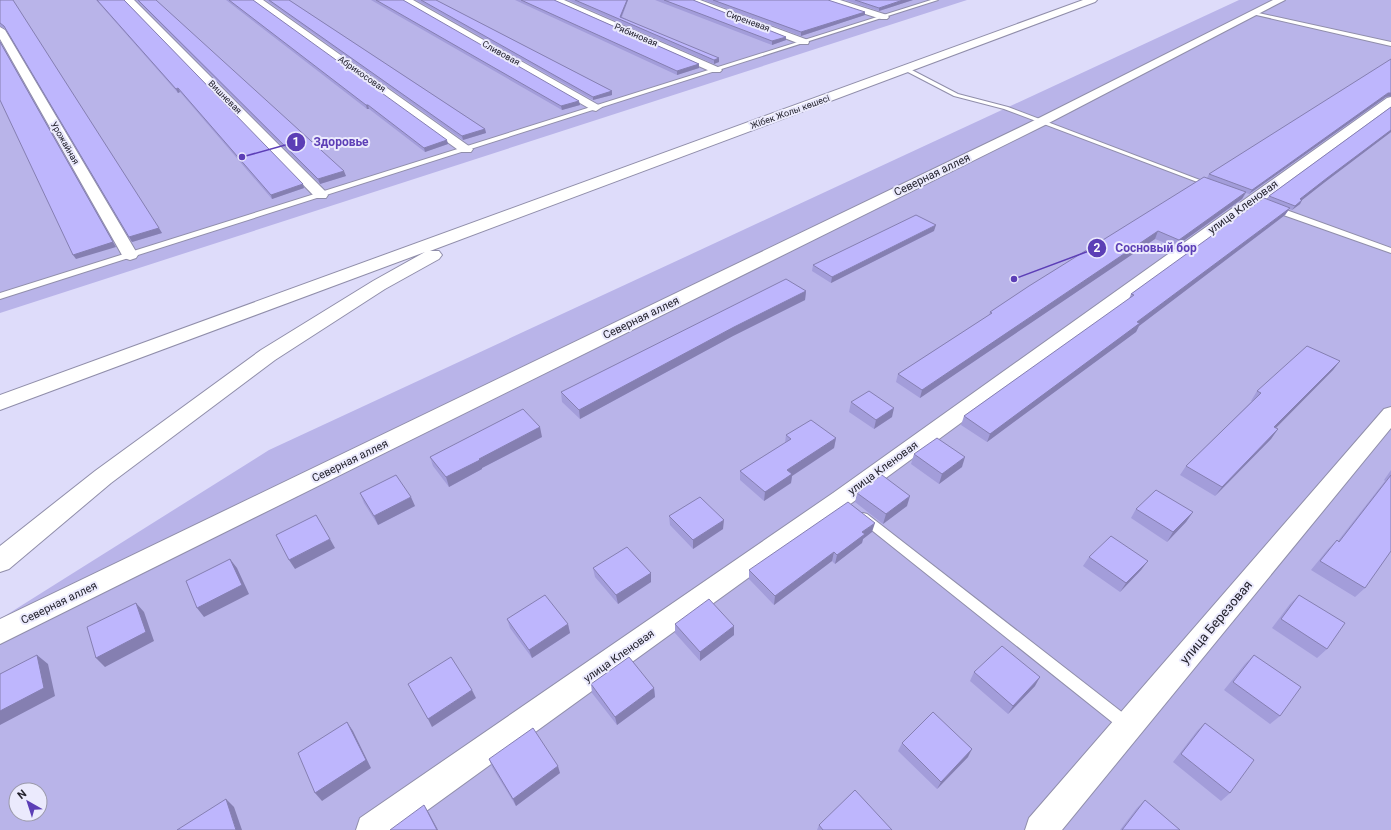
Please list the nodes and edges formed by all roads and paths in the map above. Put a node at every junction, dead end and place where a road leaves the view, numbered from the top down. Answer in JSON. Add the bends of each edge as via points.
{"nodes":[{"id":1,"x":129,"y":0,"type":"edge"},
{"id":2,"x":257,"y":0,"type":"edge"},
{"id":3,"x":406,"y":0,"type":"edge"},
{"id":4,"x":556,"y":0,"type":"edge"},
{"id":5,"x":691,"y":0,"type":"edge"},
{"id":6,"x":831,"y":0,"type":"edge"},
{"id":7,"x":936,"y":0,"type":"edge"},
{"id":8,"x":1092,"y":0,"type":"edge"},
{"id":9,"x":1280,"y":0,"type":"edge"},
{"id":10,"x":1254,"y":13,"type":"junction"},
{"id":11,"x":884,"y":17,"type":"junction"},
{"id":12,"x":0,"y":30,"type":"edge"},
{"id":13,"x":804,"y":42,"type":"junction"},
{"id":14,"x":1391,"y":44,"type":"edge"},
{"id":15,"x":906,"y":69,"type":"junction"},
{"id":16,"x":716,"y":70,"type":"junction"},
{"id":17,"x":1391,"y":101,"type":"edge"},
{"id":18,"x":596,"y":107,"type":"junction"},
{"id":19,"x":1041,"y":122,"type":"junction"},
{"id":20,"x":466,"y":149,"type":"junction"},
{"id":21,"x":1216,"y":187,"type":"edge"},
{"id":22,"x":321,"y":195,"type":"junction"},
{"id":23,"x":1256,"y":202,"type":"junction"},
{"id":24,"x":488,"y":223,"type":"junction"},
{"id":25,"x":1391,"y":251,"type":"edge"},
{"id":26,"x":130,"y":255,"type":"junction"},
{"id":27,"x":0,"y":296,"type":"edge"},
{"id":28,"x":0,"y":403,"type":"edge"},
{"id":29,"x":1391,"y":414,"type":"edge"},
{"id":30,"x":841,"y":499,"type":"junction"},
{"id":31,"x":0,"y":561,"type":"edge"},
{"id":32,"x":0,"y":632,"type":"edge"},
{"id":33,"x":1128,"y":726,"type":"junction"},
{"id":34,"x":372,"y":830,"type":"edge"},
{"id":35,"x":1041,"y":830,"type":"edge"}],
"edges":[{"from":1,"to":22,"type":"street","name":"Вишневая"},
{"from":2,"to":20,"type":"street","name":"Абрикосовая"},
{"from":3,"to":18,"type":"street","name":"Сливовая"},
{"from":4,"to":16,"type":"street","name":"Рябиновая"},
{"from":5,"to":13,"type":"street","name":"Сиреневая"},
{"from":6,"to":11,"type":"street"},
{"from":7,"to":11,"type":"lane"},
{"from":8,"to":15,"type":"highway","name":"Жібек Жолы көшесі"},
{"from":9,"to":10,"type":"street","name":"Северная аллея"},
{"from":10,"to":14,"type":"lane"},
{"from":10,"to":19,"type":"street","name":"Северная аллея"},
{"from":11,"to":13,"type":"lane"},
{"from":12,"to":26,"type":"street","name":"Урожайная"},
{"from":13,"to":16,"type":"lane"},
{"from":15,"to":19,"type":"lane","via":[[956,95],[1006,108]]},
{"from":15,"to":24,"type":"highway","name":"Жібек Жолы көшесі"},
{"from":16,"to":18,"type":"lane"},
{"from":17,"to":23,"type":"street","name":"улица Кленовая"},
{"from":18,"to":20,"type":"lane"},
{"from":19,"to":21,"type":"lane"},
{"from":19,"to":32,"type":"street","name":"Северная аллея"},
{"from":20,"to":22,"type":"lane"},
{"from":22,"to":26,"type":"lane"},
{"from":23,"to":25,"type":"lane"},
{"from":23,"to":30,"type":"street","name":"улица Кленовая"},
{"from":24,"to":28,"type":"highway"},
{"from":24,"to":31,"type":"highway","via":[[379,285],[268,355],[104,477]]},
{"from":26,"to":27,"type":"lane"},
{"from":29,"to":33,"type":"street","name":"улица Березовая"},
{"from":30,"to":33,"type":"lane"},
{"from":30,"to":34,"type":"street","name":"улица Кленовая"},
{"from":33,"to":35,"type":"street","name":"улица Березовая"}]}
